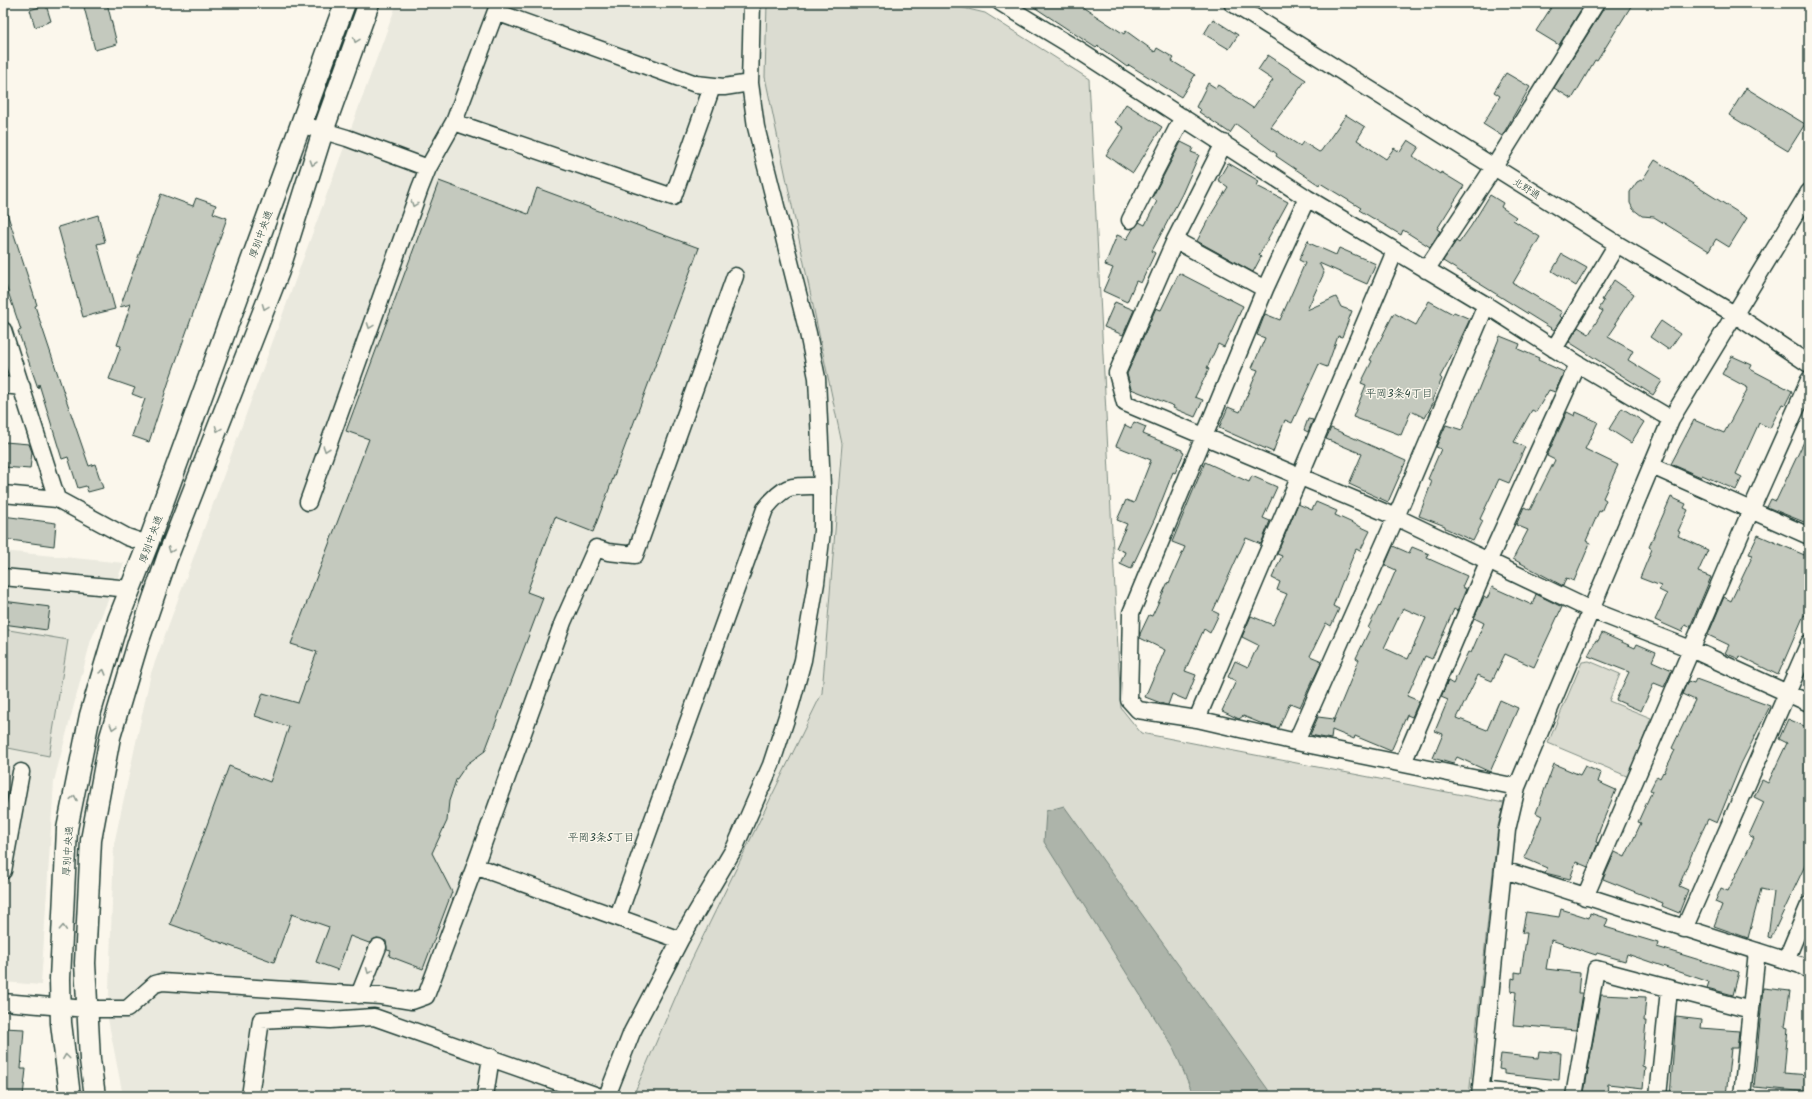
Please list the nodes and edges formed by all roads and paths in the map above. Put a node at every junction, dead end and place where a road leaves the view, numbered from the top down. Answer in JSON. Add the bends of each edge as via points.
{"nodes":[{"id":1,"x":345,"y":3,"type":"edge"},
{"id":2,"x":369,"y":3,"type":"edge"},
{"id":3,"x":752,"y":3,"type":"edge"},
{"id":4,"x":1001,"y":3,"type":"edge"},
{"id":5,"x":1226,"y":3,"type":"edge"},
{"id":6,"x":1232,"y":3,"type":"edge"},
{"id":7,"x":1596,"y":3,"type":"edge"},
{"id":8,"x":498,"y":8,"type":"edge"},
{"id":9,"x":1246,"y":12,"type":"junction"},
{"id":10,"x":750,"y":83,"type":"junction"},
{"id":11,"x":712,"y":87,"type":"junction"},
{"id":12,"x":1183,"y":117,"type":"junction"},
{"id":13,"x":454,"y":122,"type":"junction"},
{"id":14,"x":300,"y":124,"type":"junction"},
{"id":15,"x":324,"y":131,"type":"junction"},
{"id":16,"x":1224,"y":143,"type":"junction"},
{"id":17,"x":1494,"y":167,"type":"junction"},
{"id":18,"x":428,"y":168,"type":"junction"},
{"id":19,"x":1809,"y":192,"type":"edge"},
{"id":20,"x":1307,"y":198,"type":"junction"},
{"id":21,"x":1130,"y":220,"type":"dead end"},
{"id":22,"x":1175,"y":240,"type":"junction"},
{"id":23,"x":1617,"y":244,"type":"junction"},
{"id":24,"x":1395,"y":251,"type":"junction"},
{"id":25,"x":1426,"y":270,"type":"junction"},
{"id":26,"x":736,"y":276,"type":"dead end"},
{"id":27,"x":1265,"y":289,"type":"junction"},
{"id":28,"x":1486,"y":305,"type":"junction"},
{"id":29,"x":1734,"y":314,"type":"junction"},
{"id":30,"x":3,"y":330,"type":"edge"},
{"id":31,"x":1554,"y":349,"type":"junction"},
{"id":32,"x":1578,"y":364,"type":"junction"},
{"id":33,"x":1809,"y":364,"type":"edge"},
{"id":34,"x":1809,"y":380,"type":"edge"},
{"id":35,"x":3,"y":385,"type":"edge"},
{"id":36,"x":22,"y":387,"type":"junction"},
{"id":37,"x":1671,"y":419,"type":"junction"},
{"id":38,"x":1204,"y":437,"type":"junction"},
{"id":39,"x":1652,"y":466,"type":"junction"},
{"id":40,"x":1299,"y":476,"type":"junction"},
{"id":41,"x":822,"y":486,"type":"junction"},
{"id":42,"x":3,"y":494,"type":"edge"},
{"id":43,"x":57,"y":499,"type":"junction"},
{"id":44,"x":308,"y":502,"type":"dead end"},
{"id":45,"x":1751,"y":510,"type":"junction"},
{"id":46,"x":1396,"y":517,"type":"junction"},
{"id":47,"x":1809,"y":536,"type":"edge"},
{"id":48,"x":148,"y":544,"type":"junction"},
{"id":49,"x":1488,"y":562,"type":"junction"},
{"id":50,"x":3,"y":577,"type":"edge"},
{"id":51,"x":130,"y":589,"type":"junction"},
{"id":52,"x":1591,"y":610,"type":"junction"},
{"id":53,"x":1809,"y":643,"type":"edge"},
{"id":54,"x":1691,"y":649,"type":"junction"},
{"id":55,"x":1788,"y":693,"type":"junction"},
{"id":56,"x":1809,"y":703,"type":"edge"},
{"id":57,"x":1197,"y":719,"type":"junction"},
{"id":58,"x":1296,"y":742,"type":"junction"},
{"id":59,"x":1404,"y":763,"type":"junction"},
{"id":60,"x":21,"y":772,"type":"dead end"},
{"id":61,"x":1517,"y":787,"type":"junction"},
{"id":62,"x":475,"y":866,"type":"junction"},
{"id":63,"x":1504,"y":870,"type":"junction"},
{"id":64,"x":3,"y":871,"type":"edge"},
{"id":65,"x":1586,"y":897,"type":"junction"},
{"id":66,"x":1809,"y":905,"type":"edge"},
{"id":67,"x":618,"y":916,"type":"junction"},
{"id":68,"x":1684,"y":929,"type":"junction"},
{"id":69,"x":680,"y":940,"type":"junction"},
{"id":70,"x":378,"y":947,"type":"dead end"},
{"id":71,"x":1757,"y":951,"type":"junction"},
{"id":72,"x":1786,"y":960,"type":"junction"},
{"id":73,"x":1809,"y":970,"type":"edge"},
{"id":74,"x":1669,"y":990,"type":"junction"},
{"id":75,"x":359,"y":995,"type":"junction"},
{"id":76,"x":3,"y":1002,"type":"edge"},
{"id":77,"x":61,"y":1007,"type":"junction"},
{"id":78,"x":87,"y":1009,"type":"junction"},
{"id":79,"x":1751,"y":1010,"type":"junction"},
{"id":80,"x":491,"y":1057,"type":"junction"},
{"id":81,"x":1481,"y":1093,"type":"edge"},
{"id":82,"x":70,"y":1096,"type":"edge"},
{"id":83,"x":95,"y":1096,"type":"edge"},
{"id":84,"x":250,"y":1096,"type":"edge"},
{"id":85,"x":485,"y":1096,"type":"edge"},
{"id":86,"x":598,"y":1096,"type":"edge"},
{"id":87,"x":607,"y":1096,"type":"edge"},
{"id":88,"x":1536,"y":1096,"type":"edge"},
{"id":89,"x":1574,"y":1096,"type":"edge"},
{"id":90,"x":1658,"y":1096,"type":"edge"},
{"id":91,"x":1742,"y":1096,"type":"edge"}],
"edges":[{"from":1,"to":14,"type":"main road","name":"厚別中央通"},
{"from":2,"to":15,"type":"main road","one_way":true},
{"from":3,"to":10,"type":"street"},
{"from":4,"to":12,"type":"street"},
{"from":5,"to":9,"type":"street","name":"北野通"},
{"from":6,"to":9,"type":"street","name":"北野通"},
{"from":7,"to":17,"type":"street"},
{"from":8,"to":11,"type":"street","via":[[696,84]]},
{"from":8,"to":13,"type":"street"},
{"from":9,"to":17,"type":"street","name":"北野通"},
{"from":10,"to":11,"type":"street"},
{"from":10,"to":41,"type":"street","via":[[756,127],[817,378]]},
{"from":11,"to":13,"type":"street","via":[[673,197]]},
{"from":12,"to":16,"type":"street"},
{"from":12,"to":21,"type":"street"},
{"from":13,"to":18,"type":"street"},
{"from":14,"to":15,"type":"street"},
{"from":14,"to":48,"type":"main road","name":"厚別中央通"},
{"from":15,"to":18,"type":"street"},
{"from":15,"to":78,"type":"main road","one_way":true,"via":[[279,271],[167,558],[110,737],[91,840],[85,976]]},
{"from":16,"to":20,"type":"street"},
{"from":16,"to":22,"type":"street"},
{"from":17,"to":23,"type":"street","name":"北野通"},
{"from":17,"to":25,"type":"street"},
{"from":18,"to":44,"type":"street","one_way":true},
{"from":19,"to":29,"type":"street"},
{"from":20,"to":24,"type":"street"},
{"from":20,"to":27,"type":"street"},
{"from":22,"to":27,"type":"street"},
{"from":22,"to":38,"type":"street","via":[[1117,373],[1125,402]]},
{"from":23,"to":29,"type":"street","name":"北野通"},
{"from":23,"to":31,"type":"street"},
{"from":24,"to":25,"type":"street"},
{"from":24,"to":40,"type":"street"},
{"from":25,"to":28,"type":"street"},
{"from":26,"to":62,"type":"street","via":[[635,555],[596,548],[563,622]]},
{"from":27,"to":38,"type":"street"},
{"from":28,"to":31,"type":"street"},
{"from":28,"to":46,"type":"street"},
{"from":29,"to":33,"type":"street","name":"北野通"},
{"from":29,"to":37,"type":"street"},
{"from":30,"to":36,"type":"street"},
{"from":31,"to":32,"type":"street"},
{"from":32,"to":37,"type":"street"},
{"from":32,"to":49,"type":"street"},
{"from":34,"to":45,"type":"street"},
{"from":35,"to":36,"type":"street"},
{"from":36,"to":43,"type":"street"},
{"from":37,"to":39,"type":"street"},
{"from":38,"to":40,"type":"street"},
{"from":38,"to":57,"type":"street","via":[[1131,613],[1130,700],[1138,710]]},
{"from":39,"to":45,"type":"street"},
{"from":39,"to":52,"type":"street"},
{"from":40,"to":46,"type":"street"},
{"from":40,"to":57,"type":"street"},
{"from":41,"to":67,"type":"street","via":[[795,486],[779,492],[766,509]]},
{"from":41,"to":69,"type":"street","via":[[822,531],[816,583],[803,660],[789,710],[771,765],[735,847]]},
{"from":42,"to":43,"type":"street"},
{"from":43,"to":48,"type":"street","via":[[127,538]]},
{"from":45,"to":47,"type":"street"},
{"from":45,"to":54,"type":"street"},
{"from":46,"to":49,"type":"street"},
{"from":46,"to":58,"type":"street"},
{"from":48,"to":51,"type":"main road","name":"厚別中央通"},
{"from":49,"to":52,"type":"street"},
{"from":49,"to":59,"type":"street"},
{"from":50,"to":51,"type":"street"},
{"from":77,"to":51,"type":"main road","name":"厚別中央通","one_way":true,"via":[[67,830],[90,715],[118,620]]},
{"from":52,"to":54,"type":"street"},
{"from":52,"to":61,"type":"street"},
{"from":53,"to":55,"type":"street"},
{"from":54,"to":55,"type":"street"},
{"from":54,"to":65,"type":"street"},
{"from":55,"to":56,"type":"street"},
{"from":55,"to":68,"type":"street"},
{"from":57,"to":58,"type":"street"},
{"from":58,"to":59,"type":"street"},
{"from":59,"to":61,"type":"street"},
{"from":60,"to":64,"type":"street"},
{"from":61,"to":63,"type":"street","via":[[1507,830]]},
{"from":62,"to":67,"type":"street"},
{"from":62,"to":75,"type":"street","via":[[426,996],[412,1001]]},
{"from":63,"to":65,"type":"street"},
{"from":63,"to":81,"type":"street"},
{"from":65,"to":68,"type":"street"},
{"from":66,"to":72,"type":"street"},
{"from":67,"to":69,"type":"street"},
{"from":68,"to":71,"type":"street"},
{"from":69,"to":87,"type":"street","via":[[632,1032]]},
{"from":70,"to":75,"type":"street","one_way":true},
{"from":71,"to":72,"type":"street"},
{"from":71,"to":79,"type":"street"},
{"from":72,"to":73,"type":"street"},
{"from":74,"to":79,"type":"street"},
{"from":74,"to":89,"type":"street","via":[[1596,968]]},
{"from":74,"to":90,"type":"street"},
{"from":75,"to":78,"type":"street","via":[[162,982],[155,984],[127,1009]]},
{"from":76,"to":77,"type":"street"},
{"from":77,"to":78,"type":"street"},
{"from":82,"to":77,"type":"main road","name":"厚別中央通","one_way":true},
{"from":78,"to":83,"type":"main road"},
{"from":79,"to":91,"type":"street"},
{"from":80,"to":84,"type":"street","via":[[374,1017],[261,1020]]},
{"from":80,"to":85,"type":"street"},
{"from":80,"to":86,"type":"street"},
{"from":81,"to":88,"type":"street"}]}
